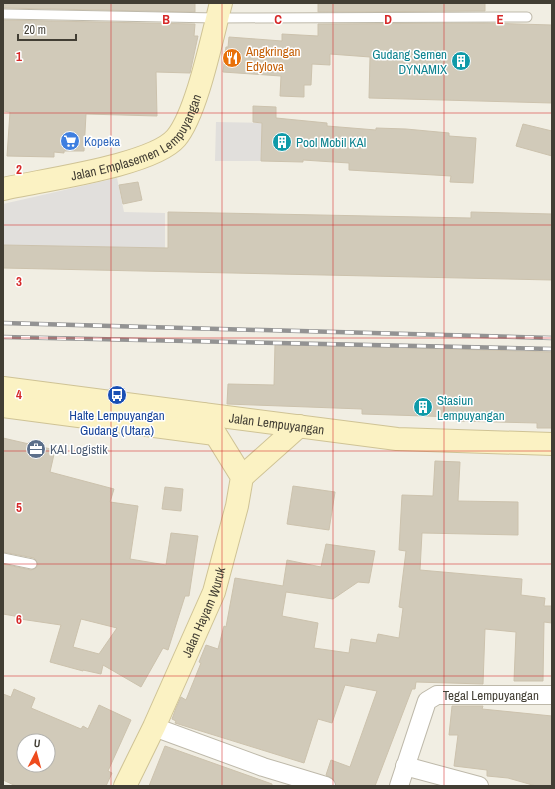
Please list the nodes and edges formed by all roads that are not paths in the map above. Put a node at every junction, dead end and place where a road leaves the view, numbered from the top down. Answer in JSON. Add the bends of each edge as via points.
{"nodes":[{"id":1,"x":219,"y":10,"type":"edge"},
{"id":2,"x":3,"y":14,"type":"edge"},
{"id":3,"x":527,"y":17,"type":"dead end"},
{"id":4,"x":3,"y":189,"type":"edge"},
{"id":5,"x":3,"y":388,"type":"edge"},
{"id":6,"x":3,"y":406,"type":"edge"},
{"id":7,"x":202,"y":414,"type":"junction"},
{"id":8,"x":298,"y":426,"type":"junction"},
{"id":9,"x":215,"y":434,"type":"junction"},
{"id":10,"x":552,"y":444,"type":"edge"},
{"id":11,"x":242,"y":477,"type":"junction"},
{"id":12,"x":3,"y":558,"type":"edge"},
{"id":13,"x":32,"y":564,"type":"dead end"},
{"id":14,"x":552,"y":695,"type":"edge"},
{"id":15,"x":154,"y":726,"type":"junction"},
{"id":16,"x":405,"y":766,"type":"junction"},
{"id":17,"x":125,"y":786,"type":"edge"},
{"id":18,"x":326,"y":786,"type":"edge"},
{"id":19,"x":399,"y":786,"type":"edge"},
{"id":20,"x":479,"y":786,"type":"edge"}],
"edges":[{"from":1,"to":2,"type":"lane"},
{"from":1,"to":3,"type":"lane"},
{"from":1,"to":4,"type":"street","name":"Jalan Emplasemen Lempuyangan","via":[[202,76],[189,114],[176,138],[148,154],[104,168]]},
{"from":5,"to":7,"type":"street","name":"Jalan Lempuyangan"},
{"from":6,"to":9,"type":"street","name":"Jalan Lempuyangan"},
{"from":7,"to":8,"type":"street","name":"Jalan Lempuyangan"},
{"from":7,"to":9,"type":"street"},
{"from":8,"to":10,"type":"street","name":"Jalan Lempuyangan","via":[[397,439]]},
{"from":8,"to":11,"type":"street"},
{"from":9,"to":11,"type":"street"},
{"from":11,"to":15,"type":"street","name":"Jalan Hayam Wuruk","via":[[214,592]]},
{"from":12,"to":13,"type":"lane"},
{"from":14,"to":16,"type":"street","name":"Tegal Lempuyangan","via":[[432,697],[427,702]]},
{"from":15,"to":17,"type":"street","name":"Jalan Hayam Wuruk"},
{"from":15,"to":18,"type":"street","via":[[263,767]]},
{"from":16,"to":19,"type":"street"},
{"from":16,"to":20,"type":"street"}]}
